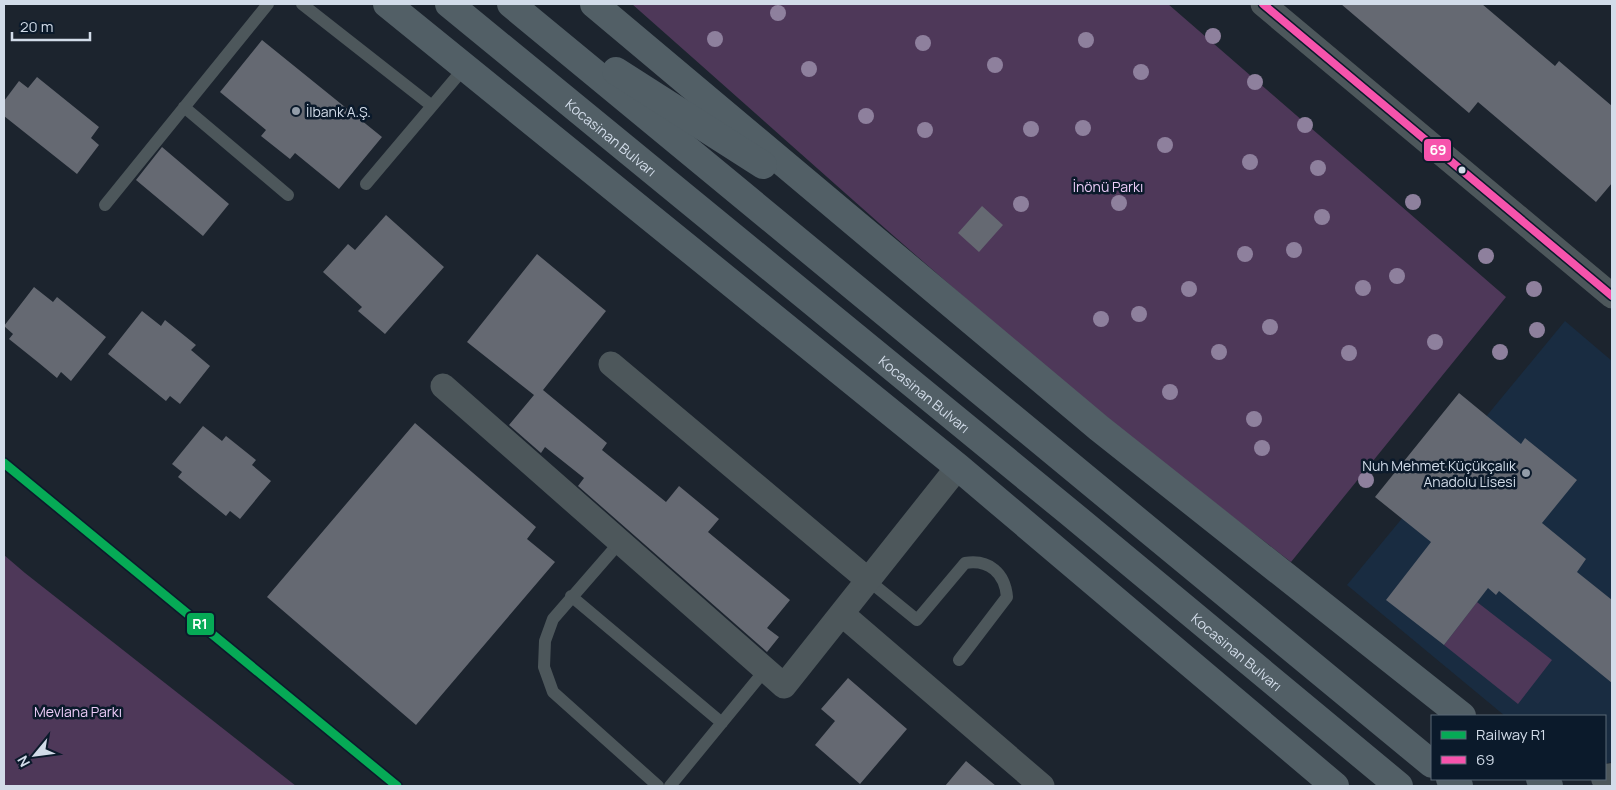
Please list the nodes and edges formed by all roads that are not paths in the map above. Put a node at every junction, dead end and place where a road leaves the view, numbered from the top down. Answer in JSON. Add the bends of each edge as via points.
{"nodes":[{"id":1,"x":268,"y":4,"type":"edge"},
{"id":2,"x":302,"y":4,"type":"edge"},
{"id":3,"x":387,"y":4,"type":"edge"},
{"id":4,"x":449,"y":4,"type":"edge"},
{"id":5,"x":594,"y":4,"type":"edge"},
{"id":6,"x":1262,"y":4,"type":"edge"},
{"id":7,"x":513,"y":6,"type":"edge"},
{"id":8,"x":493,"y":39,"type":"junction"},
{"id":9,"x":465,"y":67,"type":"junction"},
{"id":10,"x":432,"y":106,"type":"junction"},
{"id":11,"x":184,"y":107,"type":"junction"},
{"id":12,"x":366,"y":184,"type":"dead end"},
{"id":13,"x":288,"y":195,"type":"dead end"},
{"id":14,"x":105,"y":205,"type":"dead end"},
{"id":15,"x":855,"y":224,"type":"junction"},
{"id":16,"x":1612,"y":296,"type":"edge"},
{"id":17,"x":775,"y":318,"type":"junction"},
{"id":18,"x":611,"y":364,"type":"dead end"},
{"id":19,"x":443,"y":386,"type":"dead end"},
{"id":20,"x":958,"y":467,"type":"junction"},
{"id":21,"x":620,"y":542,"type":"junction"},
{"id":22,"x":868,"y":580,"type":"junction"},
{"id":23,"x":571,"y":596,"type":"junction"},
{"id":24,"x":842,"y":614,"type":"junction"},
{"id":25,"x":958,"y":660,"type":"dead end"},
{"id":26,"x":765,"y":670,"type":"junction"},
{"id":27,"x":1461,"y":715,"type":"edge"},
{"id":28,"x":722,"y":723,"type":"junction"},
{"id":29,"x":1431,"y":763,"type":"edge"},
{"id":30,"x":658,"y":786,"type":"edge"},
{"id":31,"x":670,"y":786,"type":"edge"},
{"id":32,"x":1042,"y":786,"type":"edge"},
{"id":33,"x":1335,"y":786,"type":"edge"},
{"id":34,"x":1399,"y":786,"type":"edge"}],
"edges":[{"from":1,"to":11,"type":"lane"},
{"from":2,"to":10,"type":"lane"},
{"from":3,"to":9,"type":"highway"},
{"from":4,"to":8,"type":"highway","name":"Kocasinan Bulvarı"},
{"from":5,"to":15,"type":"highway"},
{"from":6,"to":16,"type":"street"},
{"from":7,"to":15,"type":"highway"},
{"from":7,"to":29,"type":"highway"},
{"from":8,"to":17,"type":"highway"},
{"from":8,"to":34,"type":"highway","name":"Kocasinan Bulvarı"},
{"from":9,"to":10,"type":"lane"},
{"from":9,"to":17,"type":"highway"},
{"from":10,"to":12,"type":"lane"},
{"from":11,"to":13,"type":"lane"},
{"from":11,"to":14,"type":"lane"},
{"from":15,"to":27,"type":"highway","via":[[1099,428]]},
{"from":17,"to":20,"type":"highway"},
{"from":18,"to":22,"type":"street"},
{"from":19,"to":21,"type":"street"},
{"from":20,"to":22,"type":"street"},
{"from":20,"to":33,"type":"highway"},
{"from":21,"to":23,"type":"lane"},
{"from":21,"to":26,"type":"street"},
{"from":22,"to":24,"type":"street"},
{"from":22,"to":25,"type":"lane","via":[[918,620],[965,563],[982,563],[998,572],[1006,588],[1006,597]]},
{"from":23,"to":28,"type":"lane"},
{"from":23,"to":30,"type":"lane","via":[[553,619],[545,641],[544,667],[553,692]]},
{"from":24,"to":26,"type":"street","via":[[784,686]]},
{"from":24,"to":32,"type":"street"},
{"from":26,"to":28,"type":"lane"},
{"from":28,"to":31,"type":"lane"}]}
